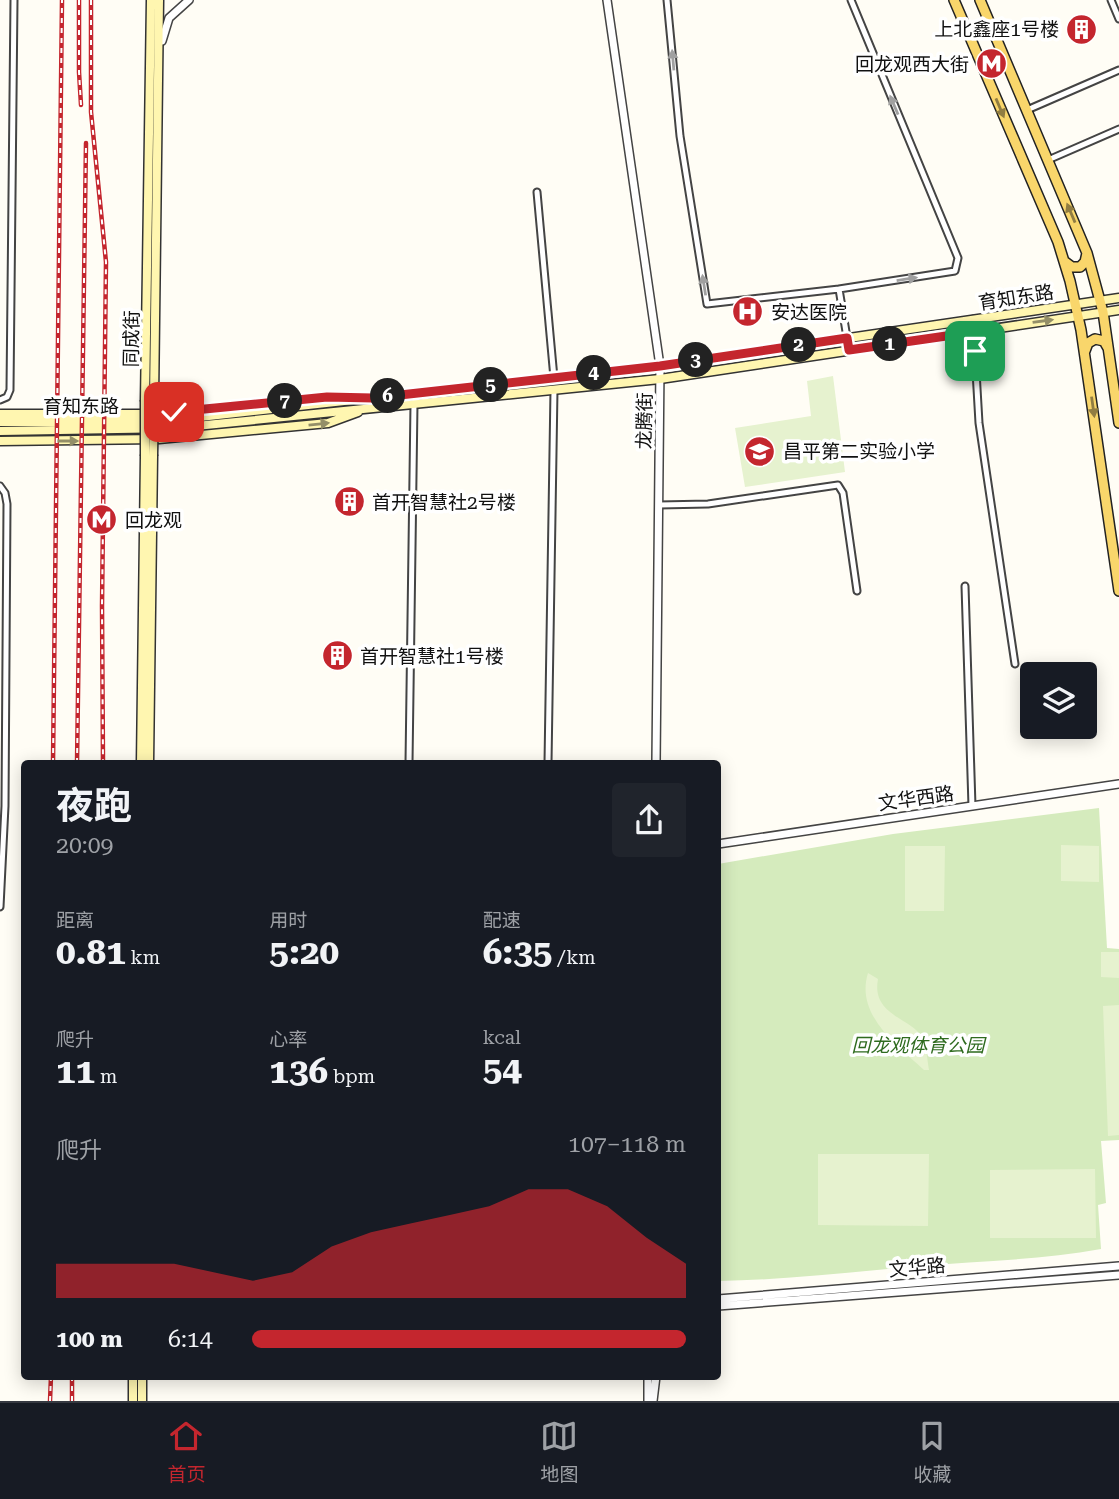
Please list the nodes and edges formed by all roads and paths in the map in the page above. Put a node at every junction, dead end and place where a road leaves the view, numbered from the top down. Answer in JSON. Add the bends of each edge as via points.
{"nodes":[{"id":1,"x":14,"y":0,"type":"edge"},
{"id":2,"x":151,"y":0,"type":"edge"},
{"id":3,"x":159,"y":0,"type":"edge"},
{"id":4,"x":189,"y":0,"type":"edge"},
{"id":5,"x":607,"y":0,"type":"edge"},
{"id":6,"x":667,"y":0,"type":"edge"},
{"id":7,"x":851,"y":0,"type":"edge"},
{"id":8,"x":954,"y":0,"type":"edge"},
{"id":9,"x":980,"y":0,"type":"edge"},
{"id":10,"x":1111,"y":0,"type":"edge"},
{"id":11,"x":1119,"y":19,"type":"edge"},
{"id":12,"x":1119,"y":71,"type":"edge"},
{"id":13,"x":158,"y":105,"type":"junction"},
{"id":14,"x":1027,"y":110,"type":"junction"},
{"id":15,"x":1119,"y":130,"type":"edge"},
{"id":16,"x":1048,"y":160,"type":"junction"},
{"id":17,"x":537,"y":192,"type":"dead end"},
{"id":18,"x":1087,"y":253,"type":"junction"},
{"id":19,"x":1063,"y":259,"type":"junction"},
{"id":20,"x":839,"y":289,"type":"junction"},
{"id":21,"x":1119,"y":298,"type":"edge"},
{"id":22,"x":1101,"y":300,"type":"junction"},
{"id":23,"x":1076,"y":304,"type":"junction"},
{"id":24,"x":1119,"y":310,"type":"edge"},
{"id":25,"x":1103,"y":312,"type":"junction"},
{"id":26,"x":1079,"y":316,"type":"junction"},
{"id":27,"x":973,"y":319,"type":"junction"},
{"id":28,"x":974,"y":332,"type":"junction"},
{"id":29,"x":847,"y":338,"type":"junction"},
{"id":30,"x":1109,"y":349,"type":"junction"},
{"id":31,"x":849,"y":350,"type":"junction"},
{"id":32,"x":1085,"y":353,"type":"junction"},
{"id":33,"x":660,"y":366,"type":"junction"},
{"id":34,"x":554,"y":378,"type":"junction"},
{"id":35,"x":660,"y":379,"type":"junction"},
{"id":36,"x":554,"y":390,"type":"junction"},
{"id":37,"x":368,"y":398,"type":"junction"},
{"id":38,"x":0,"y":400,"type":"edge"},
{"id":39,"x":150,"y":400,"type":"junction"},
{"id":40,"x":414,"y":404,"type":"junction"},
{"id":41,"x":369,"y":408,"type":"junction"},
{"id":42,"x":0,"y":414,"type":"edge"},
{"id":43,"x":0,"y":422,"type":"edge"},
{"id":44,"x":1119,"y":423,"type":"edge"},
{"id":45,"x":0,"y":430,"type":"edge"},
{"id":46,"x":0,"y":441,"type":"edge"},
{"id":47,"x":149,"y":456,"type":"junction"},
{"id":48,"x":0,"y":486,"type":"edge"},
{"id":49,"x":659,"y":505,"type":"junction"},
{"id":50,"x":965,"y":586,"type":"dead end"},
{"id":51,"x":1119,"y":591,"type":"edge"},
{"id":52,"x":857,"y":592,"type":"dead end"},
{"id":53,"x":1015,"y":664,"type":"dead end"},
{"id":54,"x":141,"y":760,"type":"edge"},
{"id":55,"x":151,"y":760,"type":"edge"},
{"id":56,"x":409,"y":760,"type":"edge"},
{"id":57,"x":548,"y":760,"type":"edge"},
{"id":58,"x":656,"y":760,"type":"edge"},
{"id":59,"x":1119,"y":784,"type":"edge"},
{"id":60,"x":2,"y":791,"type":"edge"},
{"id":61,"x":972,"y":806,"type":"junction"},
{"id":62,"x":721,"y":844,"type":"edge"},
{"id":63,"x":0,"y":907,"type":"edge"},
{"id":64,"x":1119,"y":1266,"type":"edge"},
{"id":65,"x":1119,"y":1275,"type":"edge"},
{"id":66,"x":721,"y":1297,"type":"edge"},
{"id":67,"x":721,"y":1306,"type":"edge"},
{"id":68,"x":133,"y":1380,"type":"edge"},
{"id":69,"x":144,"y":1380,"type":"edge"},
{"id":70,"x":648,"y":1380,"type":"edge"},
{"id":71,"x":655,"y":1380,"type":"edge"},
{"id":72,"x":133,"y":1401,"type":"edge"},
{"id":73,"x":142,"y":1401,"type":"edge"},
{"id":74,"x":650,"y":1401,"type":"edge"}],
"edges":[{"from":1,"to":38,"type":"street","via":[[10,390]]},
{"from":2,"to":39,"type":"main road","name":"同成街"},
{"from":3,"to":13,"type":"main road","name":"同成街"},
{"from":4,"to":13,"type":"street","via":[[165,25]]},
{"from":5,"to":33,"type":"street","name":"龙腾街"},
{"from":20,"to":6,"type":"street","one_way":true,"via":[[707,304],[680,136]]},
{"from":20,"to":7,"type":"street","one_way":true,"via":[[955,271],[958,258]]},
{"from":8,"to":19,"type":"main road","one_way":true},
{"from":9,"to":14,"type":"main road"},
{"from":10,"to":11,"type":"street"},
{"from":12,"to":14,"type":"street"},
{"from":13,"to":39,"type":"main road","name":"同成街"},
{"from":14,"to":16,"type":"main road"},
{"from":15,"to":16,"type":"street"},
{"from":18,"to":16,"type":"main road","one_way":true},
{"from":17,"to":34,"type":"street"},
{"from":18,"to":19,"type":"main road","via":[[1086,262],[1078,267]]},
{"from":18,"to":22,"type":"main road"},
{"from":19,"to":23,"type":"main road"},
{"from":20,"to":29,"type":"street"},
{"from":21,"to":22,"type":"main road","name":"育知东路"},
{"from":22,"to":23,"type":"main road","name":"育知东路"},
{"from":22,"to":25,"type":"main road"},
{"from":23,"to":26,"type":"main road"},
{"from":23,"to":27,"type":"main road","name":"育知东路"},
{"from":24,"to":25,"type":"main road","name":"育知东路"},
{"from":25,"to":26,"type":"main road","name":"育知东路"},
{"from":25,"to":30,"type":"main road"},
{"from":28,"to":26,"type":"main road","name":"育知东路","one_way":true},
{"from":26,"to":32,"type":"main road"},
{"from":27,"to":28,"type":"street"},
{"from":27,"to":29,"type":"main road","name":"育知东路"},
{"from":28,"to":31,"type":"main road","name":"育知东路"},
{"from":28,"to":53,"type":"street","via":[[979,423]]},
{"from":29,"to":31,"type":"street"},
{"from":29,"to":33,"type":"main road","name":"育知东路"},
{"from":30,"to":32,"type":"main road","via":[[1104,341],[1095,339]]},
{"from":30,"to":44,"type":"main road"},
{"from":31,"to":35,"type":"main road","name":"育知东路"},
{"from":32,"to":51,"type":"main road","one_way":true},
{"from":33,"to":34,"type":"main road","name":"育知东路"},
{"from":33,"to":35,"type":"street","name":"龙腾街"},
{"from":34,"to":37,"type":"main road","name":"育知东路"},
{"from":35,"to":36,"type":"main road","name":"育知东路"},
{"from":35,"to":49,"type":"street","name":"龙腾街"},
{"from":36,"to":40,"type":"main road","name":"育知东路"},
{"from":36,"to":57,"type":"street"},
{"from":37,"to":42,"type":"main road","via":[[327,397],[144,414]]},
{"from":37,"to":43,"type":"main road","name":"育知东路","via":[[166,420]]},
{"from":39,"to":47,"type":"main road","name":"同成街","bridge":true},
{"from":40,"to":41,"type":"main road","name":"育知东路"},
{"from":40,"to":56,"type":"street"},
{"from":41,"to":45,"type":"main road","name":"育知东路","via":[[145,430]]},
{"from":46,"to":41,"type":"main road","one_way":true,"via":[[177,438],[328,423]]},
{"from":47,"to":54,"type":"main road","name":"同成街"},
{"from":47,"to":55,"type":"main road","name":"同成街"},
{"from":48,"to":60,"type":"street","via":[[7,503]]},
{"from":49,"to":52,"type":"street","via":[[708,504],[838,485],[844,494]]},
{"from":49,"to":58,"type":"street","name":"龙腾街"},
{"from":50,"to":61,"type":"street"},
{"from":59,"to":61,"type":"street","name":"文华西路"},
{"from":60,"to":63,"type":"street"},
{"from":61,"to":62,"type":"street","name":"文华西路"},
{"from":64,"to":66,"type":"street","name":"文华路"},
{"from":65,"to":67,"type":"street","name":"文华路"},
{"from":68,"to":72,"type":"main road"},
{"from":69,"to":73,"type":"main road"},
{"from":70,"to":74,"type":"street"},
{"from":71,"to":74,"type":"street"}]}
